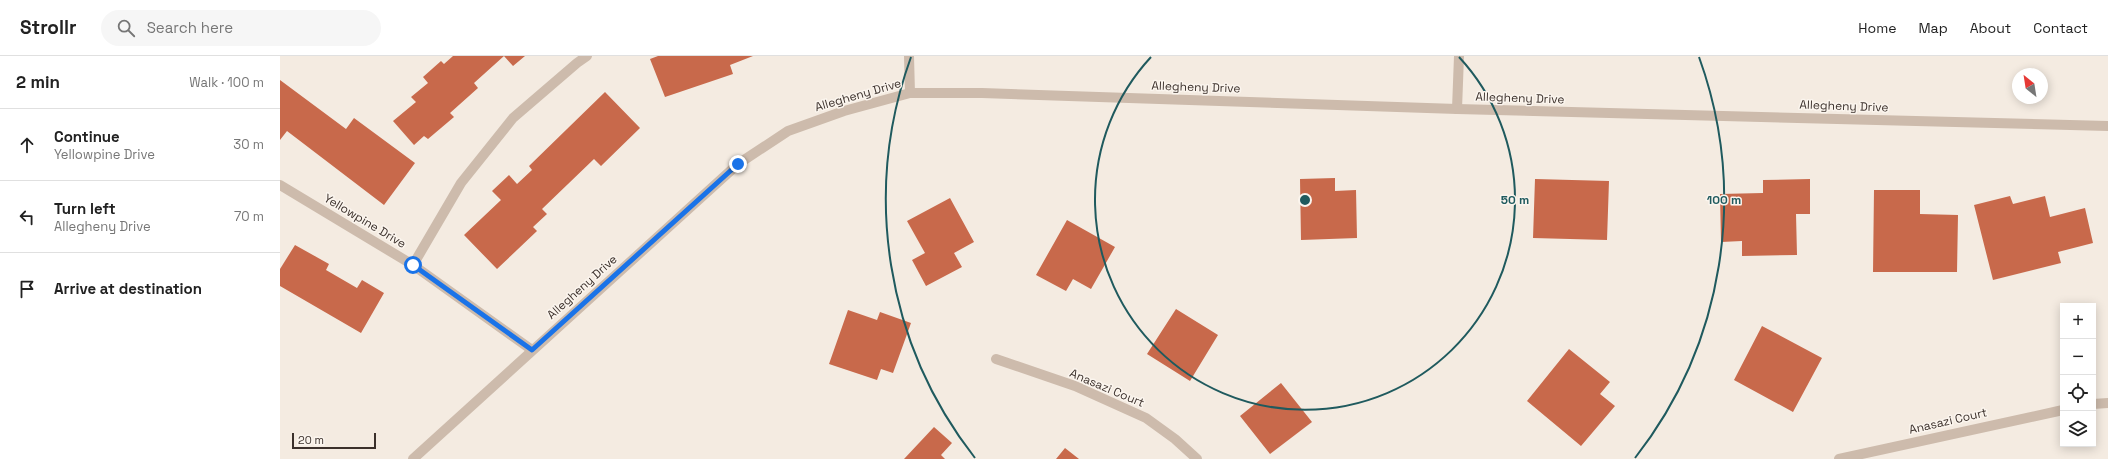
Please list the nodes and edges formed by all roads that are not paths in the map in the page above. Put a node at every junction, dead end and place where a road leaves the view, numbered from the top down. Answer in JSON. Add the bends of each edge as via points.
{"nodes":[{"id":1,"x":587,"y":56,"type":"edge"},
{"id":2,"x":910,"y":56,"type":"edge"},
{"id":3,"x":1459,"y":56,"type":"edge"},
{"id":4,"x":910,"y":93,"type":"junction"},
{"id":5,"x":1457,"y":109,"type":"junction"},
{"id":6,"x":2108,"y":126,"type":"edge"},
{"id":7,"x":280,"y":185,"type":"edge"},
{"id":8,"x":413,"y":265,"type":"junction"},
{"id":9,"x":532,"y":350,"type":"junction"},
{"id":10,"x":996,"y":359,"type":"dead end"},
{"id":11,"x":2108,"y":403,"type":"edge"},
{"id":12,"x":2096,"y":404,"type":"edge"},
{"id":13,"x":2060,"y":411,"type":"edge"},
{"id":14,"x":413,"y":459,"type":"edge"},
{"id":15,"x":1198,"y":459,"type":"edge"},
{"id":16,"x":1839,"y":459,"type":"edge"}],
"edges":[{"from":1,"to":8,"type":"street","via":[[512,118],[462,183]]},
{"from":2,"to":4,"type":"street"},
{"from":3,"to":5,"type":"street"},
{"from":4,"to":5,"type":"street","name":"Allegheny Drive","via":[[990,93]]},
{"from":4,"to":9,"type":"street","name":"Allegheny Drive","via":[[844,111],[788,131],[738,164]]},
{"from":5,"to":6,"type":"street","name":"Allegheny Drive"},
{"from":7,"to":8,"type":"street","name":"Yellowpine Drive"},
{"from":8,"to":9,"type":"street","name":"Yellowpine Drive"},
{"from":9,"to":14,"type":"street","name":"Allegheny Drive"},
{"from":10,"to":15,"type":"street","name":"Anasazi Court","via":[[1074,386],[1146,418]]},
{"from":11,"to":12,"type":"street"},
{"from":13,"to":16,"type":"street","name":"Anasazi Court"}]}
